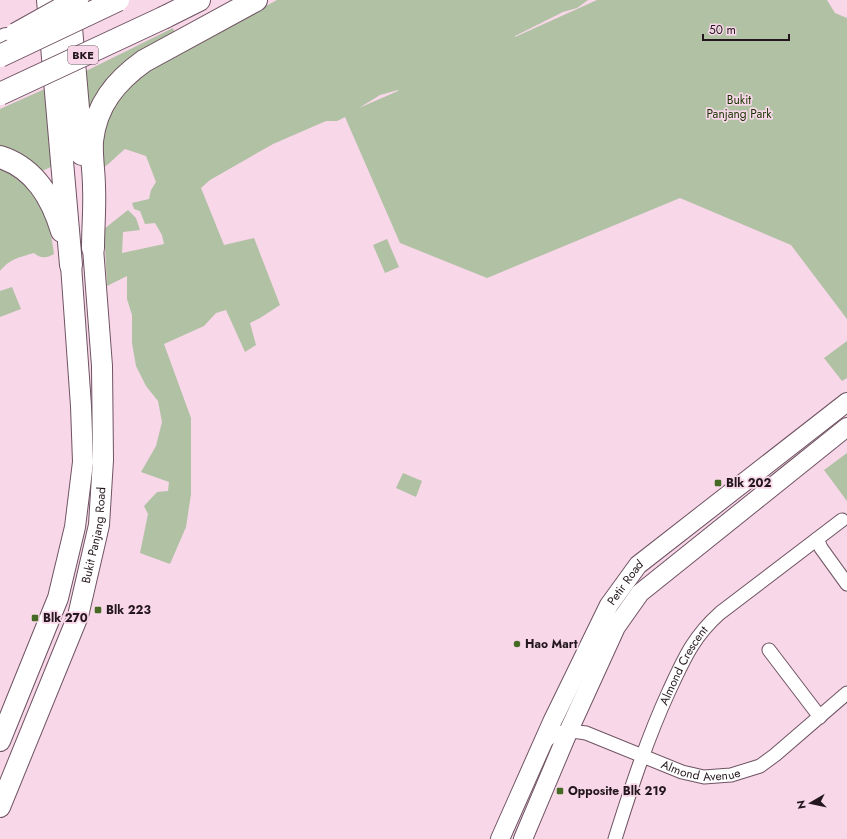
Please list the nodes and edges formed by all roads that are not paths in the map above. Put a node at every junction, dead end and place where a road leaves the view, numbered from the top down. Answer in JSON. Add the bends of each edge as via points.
{"nodes":[{"id":1,"x":48,"y":0,"type":"edge"},
{"id":2,"x":69,"y":0,"type":"edge"},
{"id":3,"x":77,"y":0,"type":"edge"},
{"id":4,"x":118,"y":0,"type":"edge"},
{"id":5,"x":200,"y":0,"type":"edge"},
{"id":6,"x":256,"y":0,"type":"edge"},
{"id":7,"x":2,"y":48,"type":"edge"},
{"id":8,"x":0,"y":94,"type":"edge"},
{"id":9,"x":78,"y":144,"type":"junction"},
{"id":10,"x":0,"y":157,"type":"edge"},
{"id":11,"x":93,"y":248,"type":"joint"},
{"id":12,"x":71,"y":265,"type":"junction"},
{"id":13,"x":847,"y":402,"type":"edge"},
{"id":14,"x":847,"y":427,"type":"edge"},
{"id":15,"x":744,"y":481,"type":"junction"},
{"id":16,"x":759,"y":496,"type":"junction"},
{"id":17,"x":842,"y":520,"type":"dead end"},
{"id":18,"x":818,"y":539,"type":"junction"},
{"id":19,"x":847,"y":584,"type":"edge"},
{"id":20,"x":770,"y":650,"type":"dead end"},
{"id":21,"x":847,"y":693,"type":"edge"},
{"id":22,"x":562,"y":700,"type":"junction"},
{"id":23,"x":820,"y":716,"type":"junction"},
{"id":24,"x":569,"y":730,"type":"junction"},
{"id":25,"x":1,"y":738,"type":"edge"},
{"id":26,"x":540,"y":747,"type":"junction"},
{"id":27,"x":642,"y":756,"type":"junction"},
{"id":28,"x":1,"y":803,"type":"edge"},
{"id":29,"x":500,"y":839,"type":"edge"},
{"id":30,"x":523,"y":839,"type":"edge"},
{"id":31,"x":615,"y":839,"type":"edge"}],
"edges":[{"from":1,"to":9,"type":"highway"},
{"from":2,"to":9,"type":"highway"},
{"from":3,"to":7,"type":"highway","bridge":true},
{"from":4,"to":7,"type":"highway","bridge":true},
{"from":5,"to":8,"type":"highway","number":"BKE","bridge":true},
{"from":6,"to":9,"type":"highway","via":[[128,72],[115,85]]},
{"from":9,"to":11,"type":"highway"},
{"from":9,"to":12,"type":"highway"},
{"from":10,"to":12,"type":"highway","via":[[32,174],[52,205]]},
{"from":11,"to":28,"type":"main road","name":"Bukit Panjang Road","via":[[102,374],[104,460],[99,525],[78,616]]},
{"from":12,"to":25,"type":"main road","name":"Bukit Panjang Road","via":[[83,462],[75,527],[58,598]]},
{"from":13,"to":15,"type":"main road","name":"Petir Road"},
{"from":14,"to":16,"type":"main road","name":"Petir Road"},
{"from":15,"to":16,"type":"main road","via":[[754,478],[761,481],[762,489]]},
{"from":15,"to":22,"type":"main road","name":"Petir Road","via":[[638,565],[609,605]]},
{"from":16,"to":24,"type":"main road","name":"Petir Road","via":[[640,593],[616,627]]},
{"from":17,"to":18,"type":"street","name":"Almond Crescent"},
{"from":18,"to":19,"type":"street","via":[[821,548]]},
{"from":18,"to":27,"type":"street","name":"Almond Crescent","via":[[706,625],[689,649]]},
{"from":20,"to":23,"type":"street"},
{"from":21,"to":23,"type":"street","name":"Almond Avenue"},
{"from":22,"to":24,"type":"street","via":[[563,717]]},
{"from":22,"to":26,"type":"main road","name":"Petir Road"},
{"from":23,"to":27,"type":"street","name":"Almond Avenue","via":[[775,756],[760,766],[731,776],[704,777],[682,772]]},
{"from":24,"to":26,"type":"street","via":[[554,735]]},
{"from":24,"to":27,"type":"street","name":"Almond Avenue","via":[[586,733]]},
{"from":24,"to":30,"type":"main road","name":"Petir Road"},
{"from":26,"to":29,"type":"main road","name":"Petir Road"},
{"from":27,"to":31,"type":"street","name":"Almond Crescent"}]}
